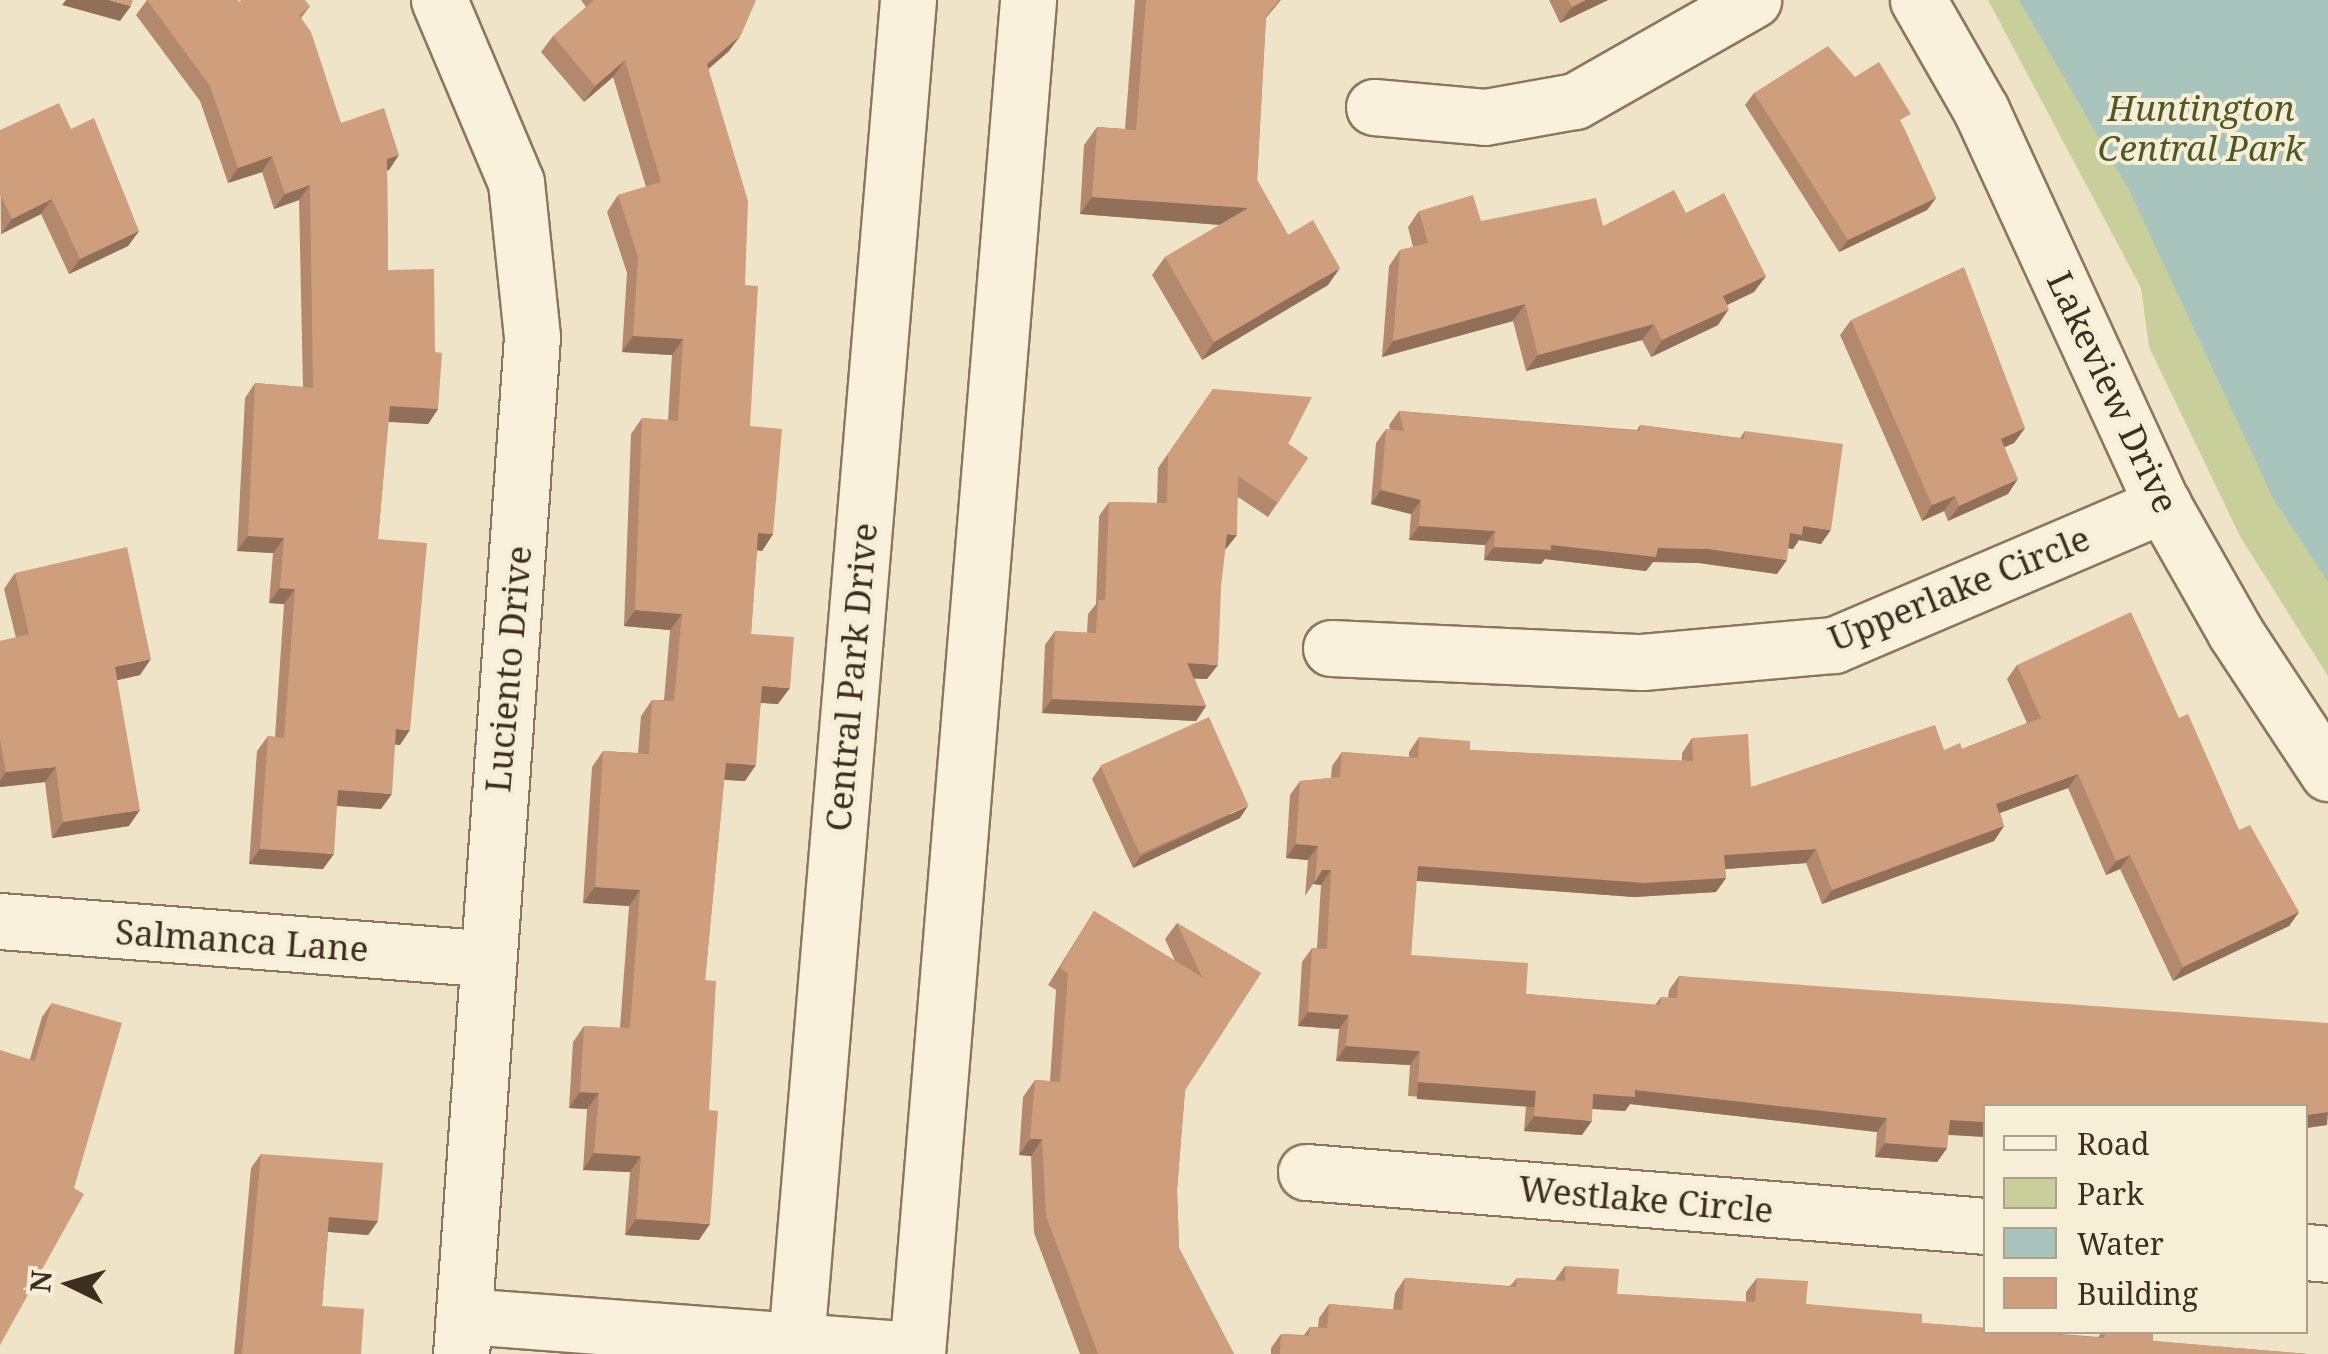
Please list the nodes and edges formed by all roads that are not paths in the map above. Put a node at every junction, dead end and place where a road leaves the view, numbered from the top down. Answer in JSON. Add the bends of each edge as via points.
{"nodes":[{"id":1,"x":439,"y":0,"type":"edge"},
{"id":2,"x":908,"y":0,"type":"edge"},
{"id":3,"x":1028,"y":0,"type":"edge"},
{"id":4,"x":1753,"y":0,"type":"edge"},
{"id":5,"x":1918,"y":0,"type":"edge"},
{"id":6,"x":1374,"y":107,"type":"dead end"},
{"id":7,"x":2163,"y":505,"type":"junction"},
{"id":8,"x":1332,"y":648,"type":"dead end"},
{"id":9,"x":2328,"y":773,"type":"edge"},
{"id":10,"x":0,"y":921,"type":"edge"},
{"id":11,"x":484,"y":958,"type":"junction"},
{"id":12,"x":1306,"y":1172,"type":"dead end"},
{"id":13,"x":1983,"y":1226,"type":"edge"},
{"id":14,"x":462,"y":1335,"type":"edge"},
{"id":15,"x":796,"y":1346,"type":"edge"},
{"id":16,"x":917,"y":1352,"type":"edge"}],
"edges":[{"from":1,"to":11,"type":"street","name":"Luciento Drive","via":[[516,182],[532,337]]},
{"from":2,"to":15,"type":"street","name":"Central Park Drive"},
{"from":3,"to":16,"type":"street"},
{"from":4,"to":6,"type":"street","via":[[1575,101],[1486,117]]},
{"from":5,"to":7,"type":"street","name":"Lakeview Drive","via":[[1982,110]]},
{"from":7,"to":8,"type":"street","name":"Upperlake Circle","via":[[1834,644],[1642,662]]},
{"from":7,"to":9,"type":"street","name":"Lakeview Drive","via":[[2235,632]]},
{"from":10,"to":11,"type":"street","name":"Salmanca Lane"},
{"from":11,"to":14,"type":"street","name":"Luciento Drive"},
{"from":12,"to":13,"type":"street","name":"Westlake Circle"},
{"from":14,"to":15,"type":"street"},
{"from":15,"to":16,"type":"street"}]}
